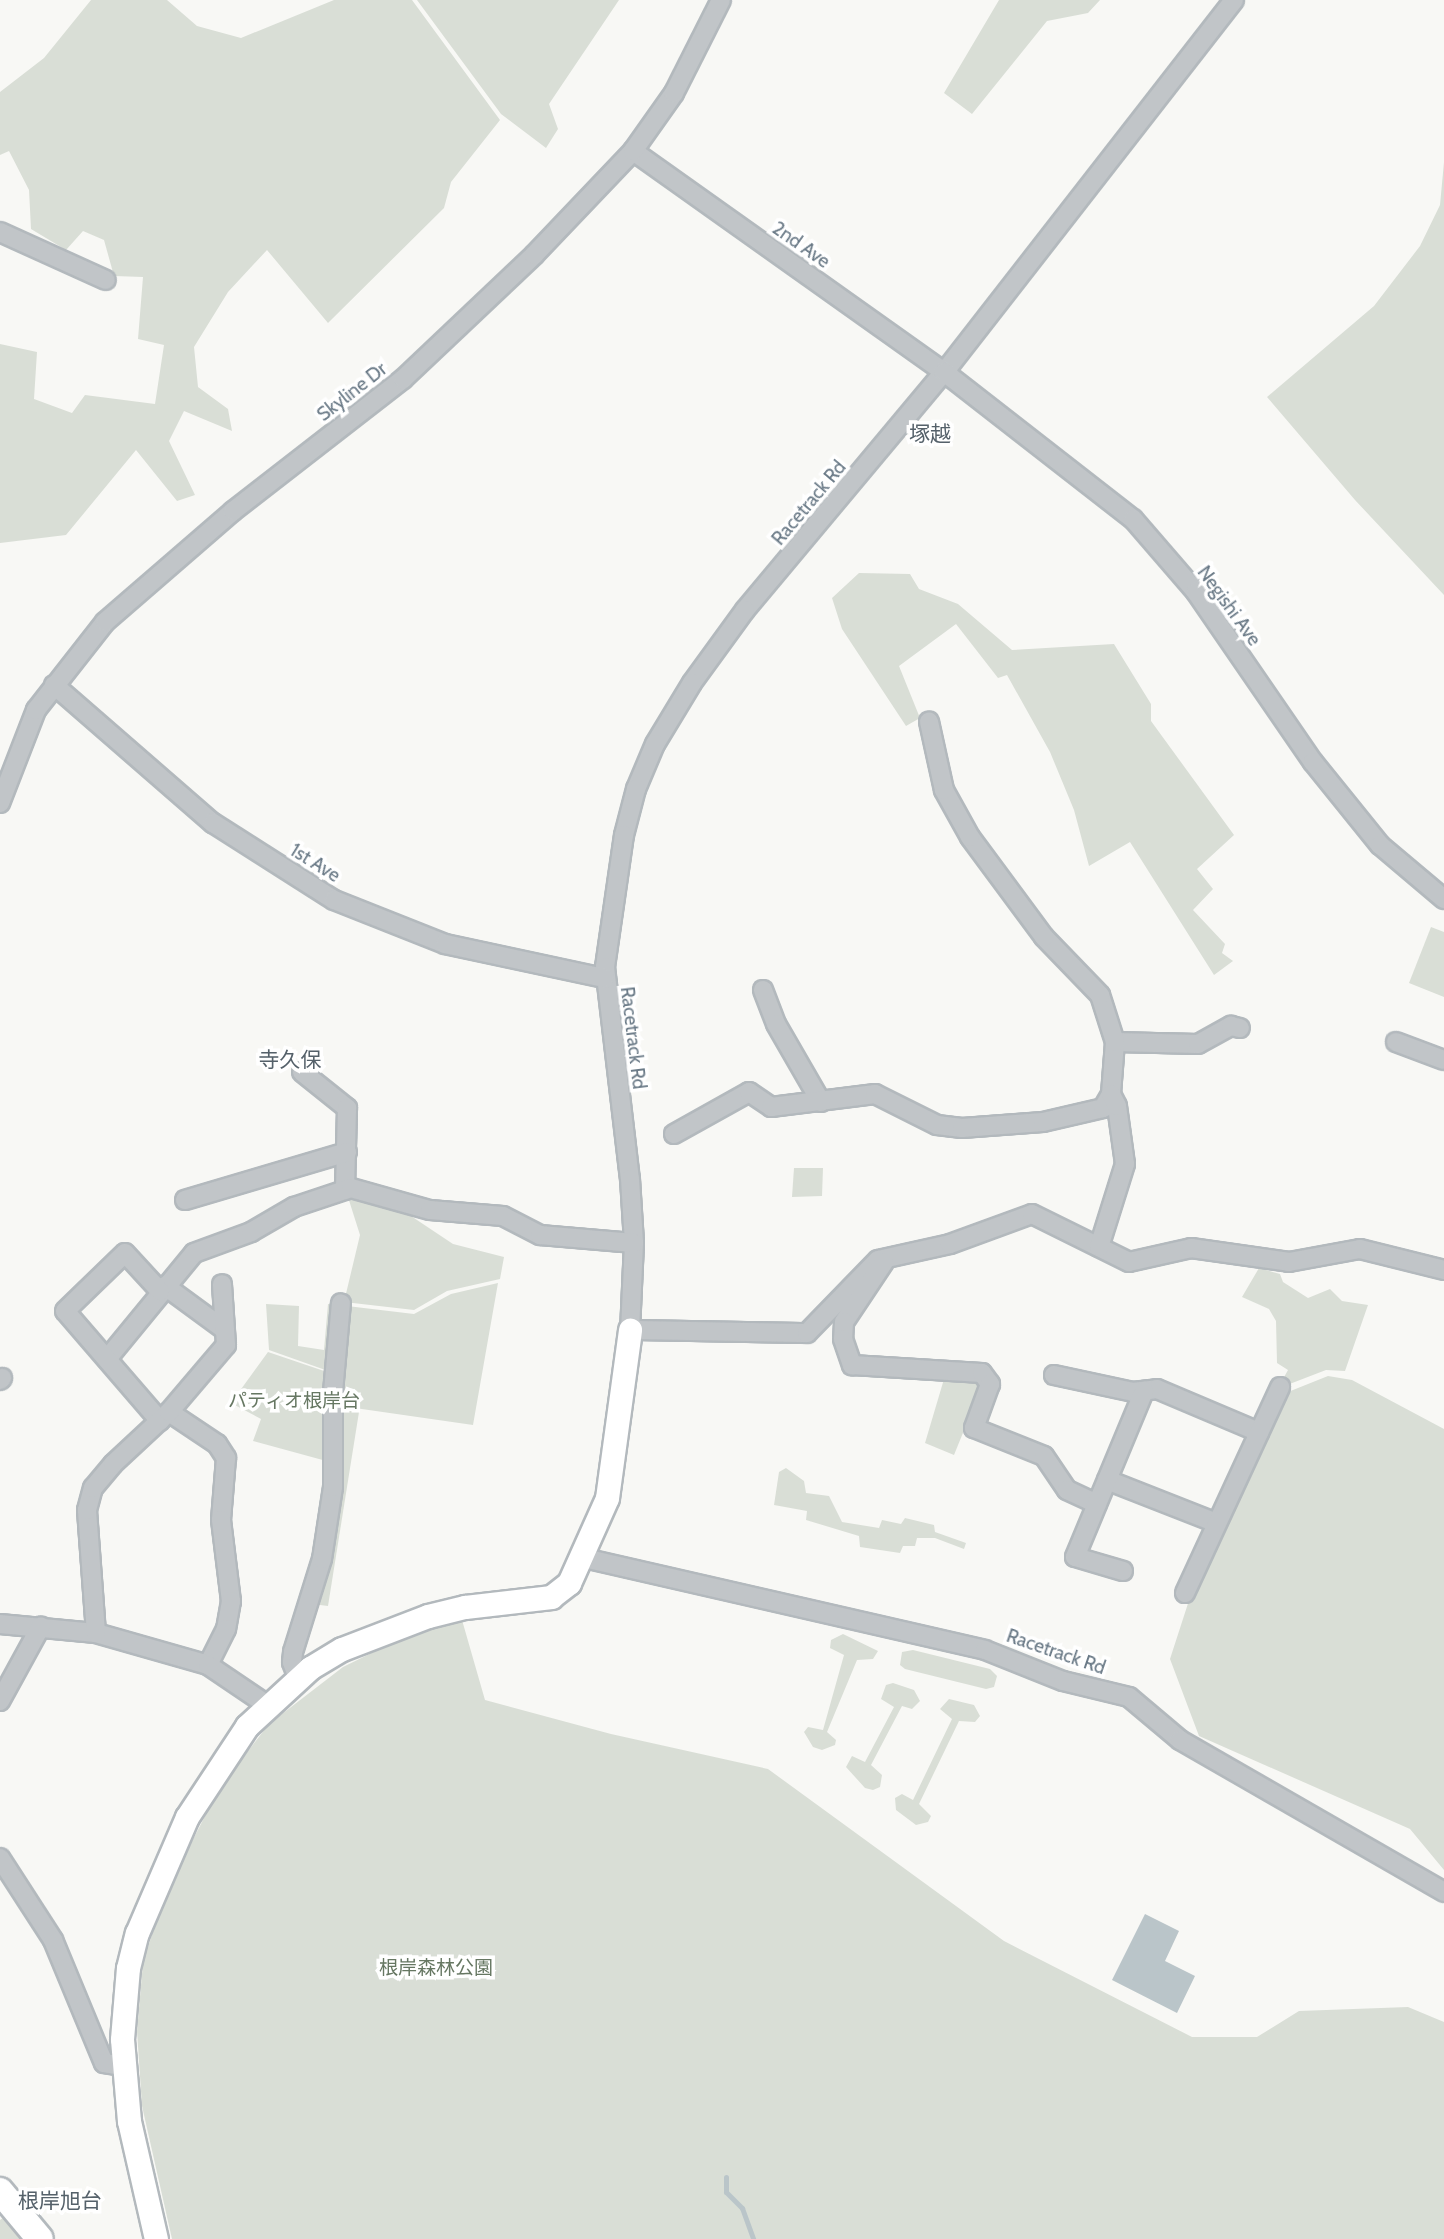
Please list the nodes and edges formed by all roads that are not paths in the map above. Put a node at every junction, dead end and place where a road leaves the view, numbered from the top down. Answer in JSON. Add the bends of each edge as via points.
{"nodes":[{"id":1,"x":721,"y":0,"type":"edge"},
{"id":2,"x":1234,"y":0,"type":"edge"},
{"id":3,"x":632,"y":151,"type":"junction"},
{"id":4,"x":0,"y":232,"type":"edge"},
{"id":5,"x":106,"y":280,"type":"dead end"},
{"id":6,"x":944,"y":372,"type":"junction"},
{"id":7,"x":54,"y":685,"type":"junction"},
{"id":8,"x":929,"y":722,"type":"dead end"},
{"id":9,"x":0,"y":803,"type":"edge"},
{"id":10,"x":1444,"y":899,"type":"edge"},
{"id":11,"x":604,"y":978,"type":"junction"},
{"id":12,"x":763,"y":990,"type":"dead end"},
{"id":13,"x":1240,"y":1028,"type":"dead end"},
{"id":14,"x":1115,"y":1042,"type":"junction"},
{"id":15,"x":1396,"y":1042,"type":"dead end"},
{"id":16,"x":1444,"y":1060,"type":"edge"},
{"id":17,"x":302,"y":1072,"type":"dead end"},
{"id":18,"x":1111,"y":1094,"type":"junction"},
{"id":19,"x":821,"y":1102,"type":"junction"},
{"id":20,"x":674,"y":1134,"type":"dead end"},
{"id":21,"x":347,"y":1152,"type":"junction"},
{"id":22,"x":345,"y":1190,"type":"junction"},
{"id":23,"x":185,"y":1200,"type":"dead end"},
{"id":24,"x":634,"y":1243,"type":"junction"},
{"id":25,"x":1099,"y":1247,"type":"junction"},
{"id":26,"x":887,"y":1258,"type":"junction"},
{"id":27,"x":1444,"y":1270,"type":"edge"},
{"id":28,"x":222,"y":1284,"type":"dead end"},
{"id":29,"x":162,"y":1288,"type":"junction"},
{"id":30,"x":341,"y":1303,"type":"dead end"},
{"id":31,"x":630,"y":1329,"type":"junction"},
{"id":32,"x":225,"y":1330,"type":"junction"},
{"id":33,"x":107,"y":1359,"type":"junction"},
{"id":34,"x":1054,"y":1375,"type":"dead end"},
{"id":35,"x":1280,"y":1387,"type":"dead end"},
{"id":36,"x":1144,"y":1391,"type":"junction"},
{"id":37,"x":164,"y":1416,"type":"junction"},
{"id":38,"x":1259,"y":1432,"type":"junction"},
{"id":39,"x":1107,"y":1480,"type":"junction"},
{"id":40,"x":1097,"y":1504,"type":"junction"},
{"id":41,"x":1217,"y":1523,"type":"junction"},
{"id":42,"x":584,"y":1558,"type":"junction"},
{"id":43,"x":1124,"y":1571,"type":"dead end"},
{"id":44,"x":1185,"y":1593,"type":"dead end"},
{"id":45,"x":0,"y":1624,"type":"edge"},
{"id":46,"x":41,"y":1626,"type":"junction"},
{"id":47,"x":96,"y":1633,"type":"junction"},
{"id":48,"x":208,"y":1665,"type":"junction"},
{"id":49,"x":298,"y":1678,"type":"junction"},
{"id":50,"x":0,"y":1701,"type":"edge"},
{"id":51,"x":267,"y":1705,"type":"junction"},
{"id":52,"x":0,"y":1858,"type":"edge"},
{"id":53,"x":1444,"y":1892,"type":"edge"},
{"id":54,"x":122,"y":2066,"type":"junction"},
{"id":55,"x":0,"y":2191,"type":"edge"},
{"id":56,"x":40,"y":2239,"type":"edge"},
{"id":57,"x":156,"y":2239,"type":"edge"}],
"edges":[{"from":1,"to":3,"type":"street","name":"Skyline Dr","via":[[674,93]]},
{"from":2,"to":6,"type":"street","name":"Racetrack Rd"},
{"from":3,"to":6,"type":"street","name":"2nd Ave"},
{"from":3,"to":7,"type":"street","name":"Skyline Dr","via":[[464,324],[403,379],[233,511],[105,622]]},
{"from":4,"to":5,"type":"street"},
{"from":6,"to":10,"type":"street","name":"Negishi Ave","via":[[1133,519],[1196,592],[1313,762],[1380,845]]},
{"from":6,"to":11,"type":"street","name":"Racetrack Rd","via":[[745,610],[692,682],[655,744],[624,835]]},
{"from":7,"to":9,"type":"street","name":"Skyline Dr","via":[[36,710]]},
{"from":7,"to":11,"type":"street","name":"1st Ave","via":[[213,823],[334,900],[445,944]]},
{"from":8,"to":14,"type":"street","via":[[944,790],[970,837],[1044,937],[1100,995]]},
{"from":11,"to":24,"type":"street","name":"Racetrack Rd"},
{"from":12,"to":19,"type":"street","via":[[776,1024]]},
{"from":13,"to":14,"type":"street","via":[[1231,1026],[1198,1044]]},
{"from":14,"to":18,"type":"street"},
{"from":15,"to":16,"type":"street"},
{"from":17,"to":21,"type":"street","via":[[347,1108]]},
{"from":18,"to":19,"type":"street","via":[[1095,1112],[962,1128],[937,1125],[875,1094]]},
{"from":18,"to":25,"type":"street","via":[[1117,1106],[1125,1164]]},
{"from":19,"to":20,"type":"street","via":[[771,1107],[749,1092]]},
{"from":21,"to":22,"type":"street"},
{"from":21,"to":23,"type":"street"},
{"from":22,"to":24,"type":"street","via":[[367,1189],[430,1210],[503,1216],[540,1235]]},
{"from":22,"to":29,"type":"street","via":[[294,1207],[251,1232],[194,1253]]},
{"from":24,"to":31,"type":"street","name":"Racetrack Rd"},
{"from":25,"to":26,"type":"street","via":[[1032,1214],[950,1244]]},
{"from":25,"to":27,"type":"street","via":[[1129,1262],[1191,1248],[1289,1262],[1360,1249]]},
{"from":26,"to":31,"type":"street","via":[[878,1260],[807,1333]]},
{"from":26,"to":40,"type":"street","via":[[844,1322],[843,1339],[852,1365],[982,1373],[990,1384],[974,1428],[1044,1456],[1067,1490]]},
{"from":28,"to":32,"type":"street"},
{"from":29,"to":32,"type":"street"},
{"from":29,"to":33,"type":"street"},
{"from":29,"to":33,"type":"street","via":[[125,1253],[65,1311]]},
{"from":30,"to":49,"type":"street","via":[[333,1392],[333,1487],[322,1559],[293,1651]]},
{"from":31,"to":42,"type":"street","via":[[614,1469]]},
{"from":32,"to":37,"type":"street","via":[[226,1345]]},
{"from":33,"to":37,"type":"street"},
{"from":34,"to":36,"type":"street"},
{"from":35,"to":38,"type":"street"},
{"from":36,"to":38,"type":"street","via":[[1157,1389]]},
{"from":36,"to":39,"type":"street"},
{"from":37,"to":47,"type":"street","via":[[93,1489],[87,1510]]},
{"from":37,"to":48,"type":"street","via":[[217,1444],[226,1458],[221,1520],[231,1601],[226,1629]]},
{"from":38,"to":41,"type":"street"},
{"from":39,"to":40,"type":"street"},
{"from":39,"to":41,"type":"street"},
{"from":40,"to":43,"type":"street","via":[[1075,1557]]},
{"from":41,"to":44,"type":"street"},
{"from":42,"to":49,"type":"street","via":[[569,1583],[551,1597],[465,1606],[428,1616],[342,1649]]},
{"from":42,"to":53,"type":"street","name":"Racetrack Rd","via":[[985,1650],[1063,1681],[1129,1697],[1181,1740]]},
{"from":45,"to":46,"type":"street"},
{"from":46,"to":47,"type":"street"},
{"from":46,"to":50,"type":"street"},
{"from":47,"to":48,"type":"street"},
{"from":48,"to":51,"type":"street","via":[[247,1686]]},
{"from":49,"to":51,"type":"street"},
{"from":51,"to":54,"type":"street","via":[[217,1766],[162,1868],[128,1969]]},
{"from":52,"to":54,"type":"street","via":[[53,1940],[104,2063]]},
{"from":54,"to":57,"type":"street","via":[[140,2179]]},
{"from":55,"to":56,"type":"main road"}]}
